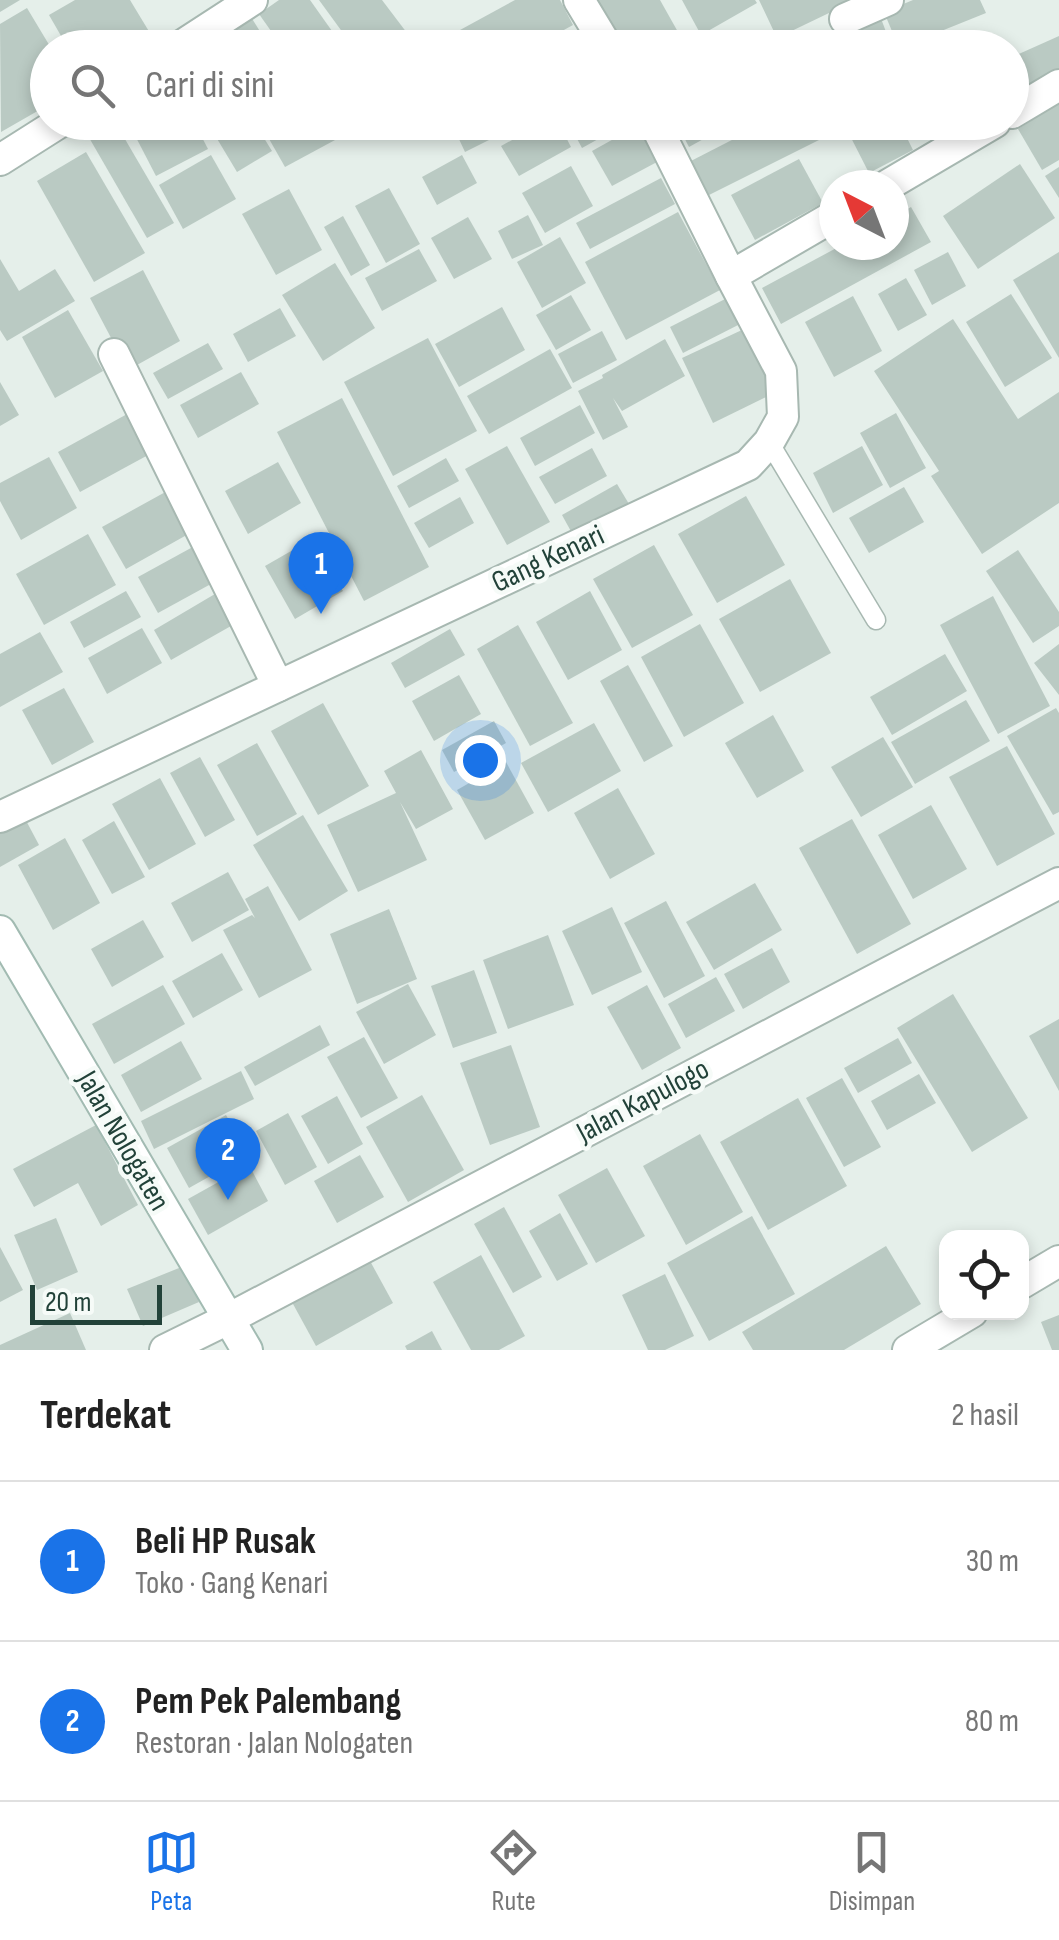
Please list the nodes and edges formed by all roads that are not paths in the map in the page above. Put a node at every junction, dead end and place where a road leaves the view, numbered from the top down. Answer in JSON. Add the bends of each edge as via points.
{"nodes":[{"id":1,"x":252,"y":0,"type":"edge"},
{"id":2,"x":579,"y":0,"type":"edge"},
{"id":3,"x":888,"y":0,"type":"edge"},
{"id":4,"x":846,"y":19,"type":"dead end"},
{"id":5,"x":206,"y":30,"type":"edge"},
{"id":6,"x":597,"y":30,"type":"edge"},
{"id":7,"x":1059,"y":85,"type":"edge"},
{"id":8,"x":1029,"y":103,"type":"edge"},
{"id":9,"x":32,"y":140,"type":"edge"},
{"id":10,"x":663,"y":140,"type":"edge"},
{"id":11,"x":964,"y":140,"type":"edge"},
{"id":12,"x":0,"y":160,"type":"edge"},
{"id":13,"x":909,"y":173,"type":"edge"},
{"id":14,"x":819,"y":225,"type":"edge"},
{"id":15,"x":731,"y":276,"type":"junction"},
{"id":16,"x":114,"y":354,"type":"dead end"},
{"id":17,"x":769,"y":442,"type":"junction"},
{"id":18,"x":876,"y":620,"type":"dead end"},
{"id":19,"x":278,"y":686,"type":"junction"},
{"id":20,"x":0,"y":816,"type":"edge"},
{"id":21,"x":1059,"y":883,"type":"edge"},
{"id":22,"x":0,"y":931,"type":"edge"},
{"id":23,"x":1059,"y":1261,"type":"edge"},
{"id":24,"x":1029,"y":1279,"type":"edge"},
{"id":25,"x":228,"y":1319,"type":"junction"},
{"id":26,"x":959,"y":1320,"type":"edge"},
{"id":27,"x":165,"y":1350,"type":"edge"},
{"id":28,"x":246,"y":1350,"type":"edge"},
{"id":29,"x":908,"y":1350,"type":"edge"}],
"edges":[{"from":1,"to":5,"type":"street"},
{"from":2,"to":6,"type":"street"},
{"from":3,"to":4,"type":"street"},
{"from":7,"to":8,"type":"street"},
{"from":9,"to":12,"type":"street"},
{"from":10,"to":15,"type":"street"},
{"from":11,"to":13,"type":"street"},
{"from":14,"to":15,"type":"street"},
{"from":15,"to":17,"type":"street","via":[[781,371],[783,417]]},
{"from":16,"to":19,"type":"street"},
{"from":17,"to":18,"type":"lane"},
{"from":17,"to":19,"type":"street","name":"Gang Kenari","via":[[748,464]]},
{"from":19,"to":20,"type":"street","name":"Gang Kenari"},
{"from":21,"to":25,"type":"street","name":"Jalan Kapulogo"},
{"from":22,"to":25,"type":"street","name":"Jalan Nologaten"},
{"from":23,"to":24,"type":"street"},
{"from":25,"to":27,"type":"street","name":"Jalan Kapulogo"},
{"from":25,"to":28,"type":"street","name":"Jalan Nologaten"},
{"from":26,"to":29,"type":"street"}]}
